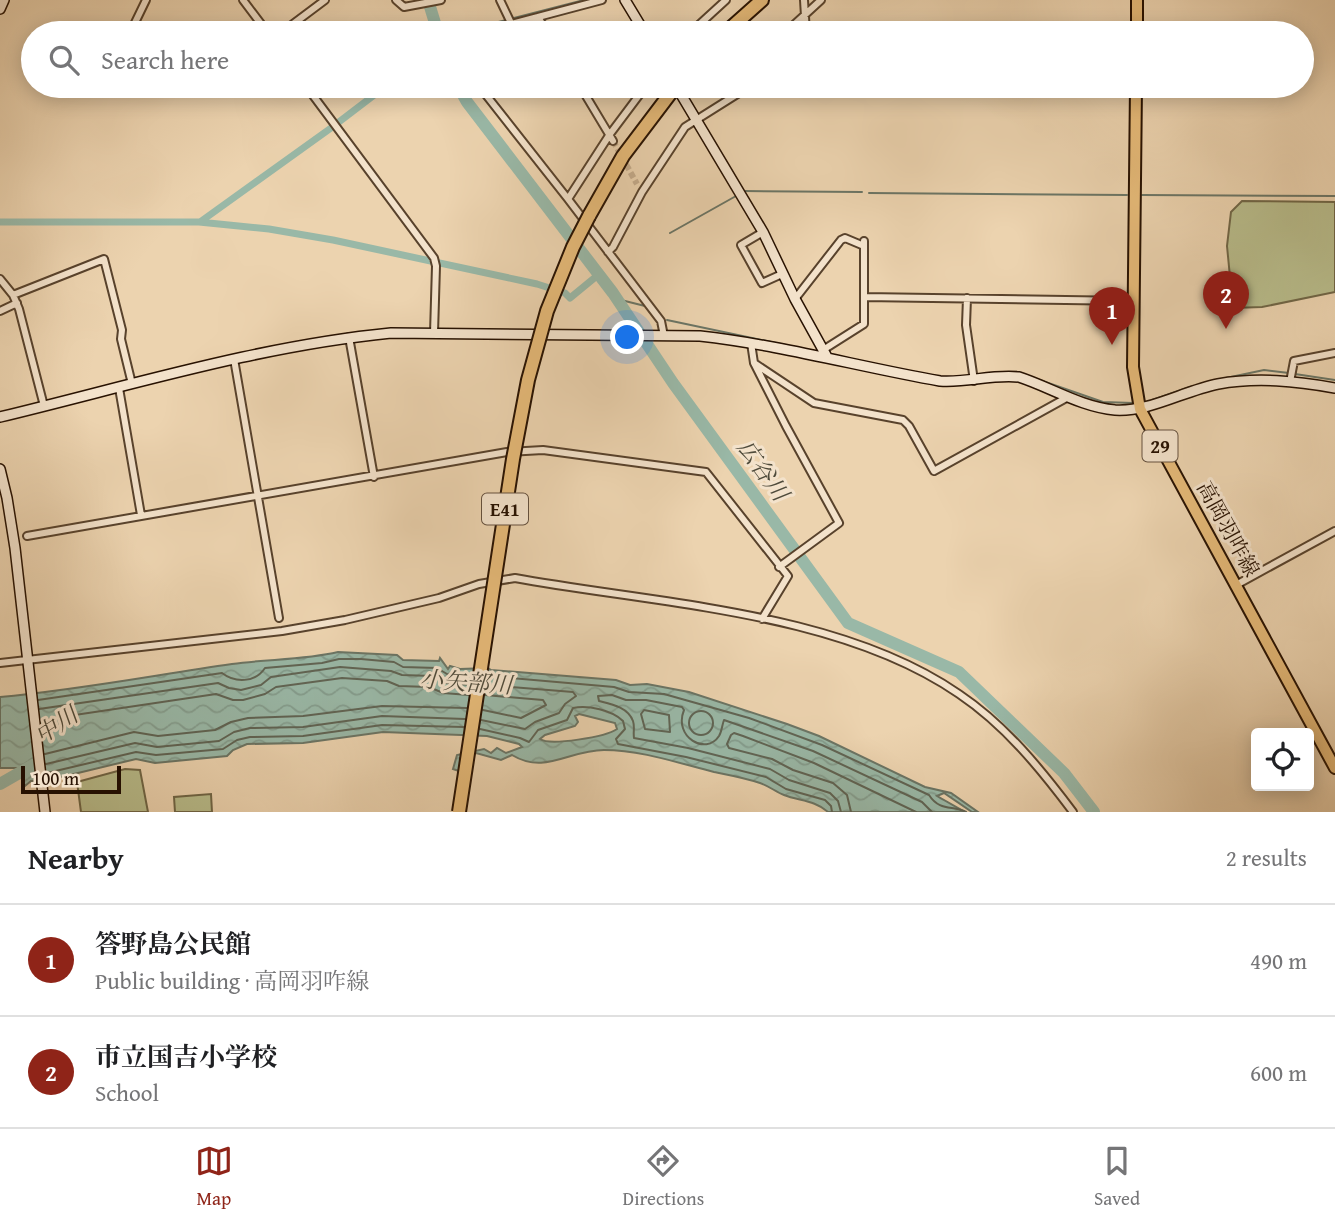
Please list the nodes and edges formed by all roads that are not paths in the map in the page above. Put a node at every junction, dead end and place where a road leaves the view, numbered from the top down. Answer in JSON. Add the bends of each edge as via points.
{"nodes":[{"id":1,"x":4,"y":0,"type":"edge"},
{"id":2,"x":145,"y":0,"type":"edge"},
{"id":3,"x":243,"y":0,"type":"edge"},
{"id":4,"x":325,"y":0,"type":"edge"},
{"id":5,"x":396,"y":0,"type":"edge"},
{"id":6,"x":441,"y":0,"type":"edge"},
{"id":7,"x":500,"y":0,"type":"edge"},
{"id":8,"x":602,"y":0,"type":"edge"},
{"id":9,"x":625,"y":0,"type":"edge"},
{"id":10,"x":726,"y":0,"type":"edge"},
{"id":11,"x":762,"y":0,"type":"edge"},
{"id":12,"x":804,"y":0,"type":"edge"},
{"id":13,"x":821,"y":0,"type":"edge"},
{"id":14,"x":1137,"y":0,"type":"edge"},
{"id":15,"x":0,"y":9,"type":"edge"},
{"id":16,"x":806,"y":11,"type":"junction"},
{"id":17,"x":538,"y":17,"type":"junction"},
{"id":18,"x":510,"y":19,"type":"junction"},
{"id":19,"x":135,"y":21,"type":"edge"},
{"id":20,"x":259,"y":21,"type":"edge"},
{"id":21,"x":297,"y":21,"type":"edge"},
{"id":22,"x":505,"y":21,"type":"edge"},
{"id":23,"x":540,"y":21,"type":"edge"},
{"id":24,"x":638,"y":21,"type":"edge"},
{"id":25,"x":703,"y":21,"type":"edge"},
{"id":26,"x":738,"y":21,"type":"edge"},
{"id":27,"x":796,"y":21,"type":"edge"},
{"id":28,"x":806,"y":21,"type":"edge"},
{"id":29,"x":1137,"y":21,"type":"edge"},
{"id":30,"x":315,"y":98,"type":"edge"},
{"id":31,"x":488,"y":98,"type":"edge"},
{"id":32,"x":587,"y":98,"type":"edge"},
{"id":33,"x":638,"y":98,"type":"edge"},
{"id":34,"x":666,"y":98,"type":"edge"},
{"id":35,"x":680,"y":98,"type":"edge"},
{"id":36,"x":726,"y":98,"type":"edge"},
{"id":37,"x":1136,"y":98,"type":"edge"},
{"id":38,"x":697,"y":119,"type":"junction"},
{"id":39,"x":611,"y":138,"type":"junction"},
{"id":40,"x":637,"y":184,"type":"tunnel mouth"},
{"id":41,"x":642,"y":192,"type":"junction"},
{"id":42,"x":568,"y":199,"type":"junction"},
{"id":43,"x":763,"y":232,"type":"junction"},
{"id":44,"x":608,"y":252,"type":"junction"},
{"id":45,"x":782,"y":274,"type":"junction"},
{"id":46,"x":0,"y":279,"type":"edge"},
{"id":47,"x":13,"y":295,"type":"junction"},
{"id":48,"x":864,"y":297,"type":"junction"},
{"id":49,"x":967,"y":298,"type":"junction"},
{"id":50,"x":795,"y":299,"type":"junction"},
{"id":51,"x":1132,"y":301,"type":"junction"},
{"id":52,"x":17,"y":303,"type":"junction"},
{"id":53,"x":0,"y":310,"type":"edge"},
{"id":54,"x":434,"y":333,"type":"junction"},
{"id":55,"x":661,"y":336,"type":"junction"},
{"id":56,"x":349,"y":337,"type":"junction"},
{"id":57,"x":751,"y":343,"type":"junction"},
{"id":58,"x":1335,"y":353,"type":"edge"},
{"id":59,"x":825,"y":354,"type":"junction"},
{"id":60,"x":234,"y":359,"type":"junction"},
{"id":61,"x":754,"y":363,"type":"junction"},
{"id":62,"x":974,"y":377,"type":"junction"},
{"id":63,"x":1290,"y":382,"type":"junction"},
{"id":64,"x":132,"y":384,"type":"junction"},
{"id":65,"x":119,"y":388,"type":"junction"},
{"id":66,"x":1335,"y":388,"type":"edge"},
{"id":67,"x":1068,"y":397,"type":"junction"},
{"id":68,"x":44,"y":406,"type":"junction"},
{"id":69,"x":1140,"y":409,"type":"junction"},
{"id":70,"x":0,"y":417,"type":"edge"},
{"id":71,"x":0,"y":469,"type":"edge"},
{"id":72,"x":374,"y":477,"type":"junction"},
{"id":73,"x":258,"y":495,"type":"junction"},
{"id":74,"x":141,"y":515,"type":"junction"},
{"id":75,"x":1335,"y":531,"type":"edge"},
{"id":76,"x":27,"y":536,"type":"dead end"},
{"id":77,"x":779,"y":567,"type":"junction"},
{"id":78,"x":1236,"y":585,"type":"junction"},
{"id":79,"x":279,"y":618,"type":"dead end"},
{"id":80,"x":762,"y":620,"type":"junction"},
{"id":81,"x":28,"y":662,"type":"junction"},
{"id":82,"x":0,"y":663,"type":"edge"},
{"id":83,"x":1335,"y":768,"type":"edge"},
{"id":84,"x":45,"y":812,"type":"edge"},
{"id":85,"x":459,"y":812,"type":"edge"},
{"id":86,"x":1073,"y":812,"type":"edge"}],
"edges":[{"from":1,"to":15,"type":"street"},
{"from":2,"to":19,"type":"street"},
{"from":3,"to":20,"type":"street"},
{"from":4,"to":21,"type":"street"},
{"from":5,"to":6,"type":"street","via":[[404,7]]},
{"from":7,"to":18,"type":"street"},
{"from":8,"to":17,"type":"street"},
{"from":9,"to":24,"type":"street"},
{"from":10,"to":25,"type":"street"},
{"from":11,"to":26,"type":"highway"},
{"from":12,"to":16,"type":"street"},
{"from":13,"to":16,"type":"street"},
{"from":14,"to":29,"type":"main road"},
{"from":16,"to":27,"type":"street"},
{"from":16,"to":28,"type":"street"},
{"from":17,"to":18,"type":"street"},
{"from":17,"to":23,"type":"street"},
{"from":18,"to":22,"type":"street"},
{"from":30,"to":54,"type":"street","via":[[434,258]]},
{"from":31,"to":42,"type":"street"},
{"from":32,"to":39,"type":"street"},
{"from":33,"to":39,"type":"street"},
{"from":34,"to":85,"type":"highway","number":"E41","bridge":true,"via":[[624,156],[589,216],[547,311],[513,460]]},
{"from":35,"to":38,"type":"street"},
{"from":36,"to":38,"type":"street"},
{"from":37,"to":51,"type":"main road","name":"高岡羽咋線","number":"29"},
{"from":38,"to":41,"type":"street","via":[[685,127]]},
{"from":38,"to":43,"type":"street"},
{"from":39,"to":42,"type":"street"},
{"from":40,"to":41,"type":"street"},
{"from":41,"to":44,"type":"street"},
{"from":42,"to":44,"type":"street"},
{"from":43,"to":45,"type":"street"},
{"from":43,"to":45,"type":"street","via":[[741,245],[762,283]]},
{"from":44,"to":55,"type":"street","via":[[661,321]]},
{"from":45,"to":50,"type":"street"},
{"from":46,"to":47,"type":"street"},
{"from":47,"to":52,"type":"street"},
{"from":47,"to":64,"type":"street","via":[[104,259]]},
{"from":48,"to":49,"type":"street"},
{"from":48,"to":50,"type":"street","via":[[864,243],[845,239]]},
{"from":48,"to":59,"type":"street","via":[[864,324]]},
{"from":49,"to":51,"type":"street"},
{"from":49,"to":62,"type":"street"},
{"from":50,"to":59,"type":"street"},
{"from":51,"to":69,"type":"main road","name":"高岡羽咋線","number":"29","via":[[1133,367]]},
{"from":52,"to":53,"type":"street"},
{"from":52,"to":68,"type":"street"},
{"from":54,"to":55,"type":"street"},
{"from":54,"to":56,"type":"street"},
{"from":55,"to":57,"type":"street"},
{"from":56,"to":60,"type":"street"},
{"from":56,"to":72,"type":"street"},
{"from":57,"to":59,"type":"street"},
{"from":57,"to":61,"type":"street"},
{"from":58,"to":63,"type":"street","via":[[1294,361]]},
{"from":59,"to":62,"type":"street","via":[[940,381]]},
{"from":60,"to":64,"type":"street"},
{"from":60,"to":73,"type":"street"},
{"from":61,"to":67,"type":"street","via":[[814,403],[903,419],[934,471]]},
{"from":61,"to":77,"type":"street","via":[[839,523]]},
{"from":62,"to":67,"type":"street","via":[[1019,377]]},
{"from":63,"to":66,"type":"street"},
{"from":63,"to":69,"type":"street","via":[[1218,384]]},
{"from":64,"to":65,"type":"street"},
{"from":65,"to":68,"type":"street"},
{"from":65,"to":74,"type":"street"},
{"from":67,"to":69,"type":"street","via":[[1097,407]]},
{"from":68,"to":70,"type":"street"},
{"from":69,"to":78,"type":"main road","name":"高岡羽咋線","number":"29"},
{"from":71,"to":81,"type":"street","via":[[15,548]]},
{"from":72,"to":73,"type":"street"},
{"from":72,"to":77,"type":"street","via":[[507,452],[543,450],[706,472]]},
{"from":73,"to":74,"type":"street"},
{"from":73,"to":79,"type":"street"},
{"from":74,"to":76,"type":"street"},
{"from":75,"to":78,"type":"street"},
{"from":77,"to":80,"type":"street","via":[[788,576]]},
{"from":78,"to":83,"type":"main road","name":"高岡羽咋線","number":"29"},
{"from":80,"to":81,"type":"street","via":[[515,578],[282,631]]},
{"from":80,"to":86,"type":"street","via":[[838,637],[898,659],[942,682],[1023,749]]},
{"from":81,"to":82,"type":"street"},
{"from":81,"to":84,"type":"street"}]}
